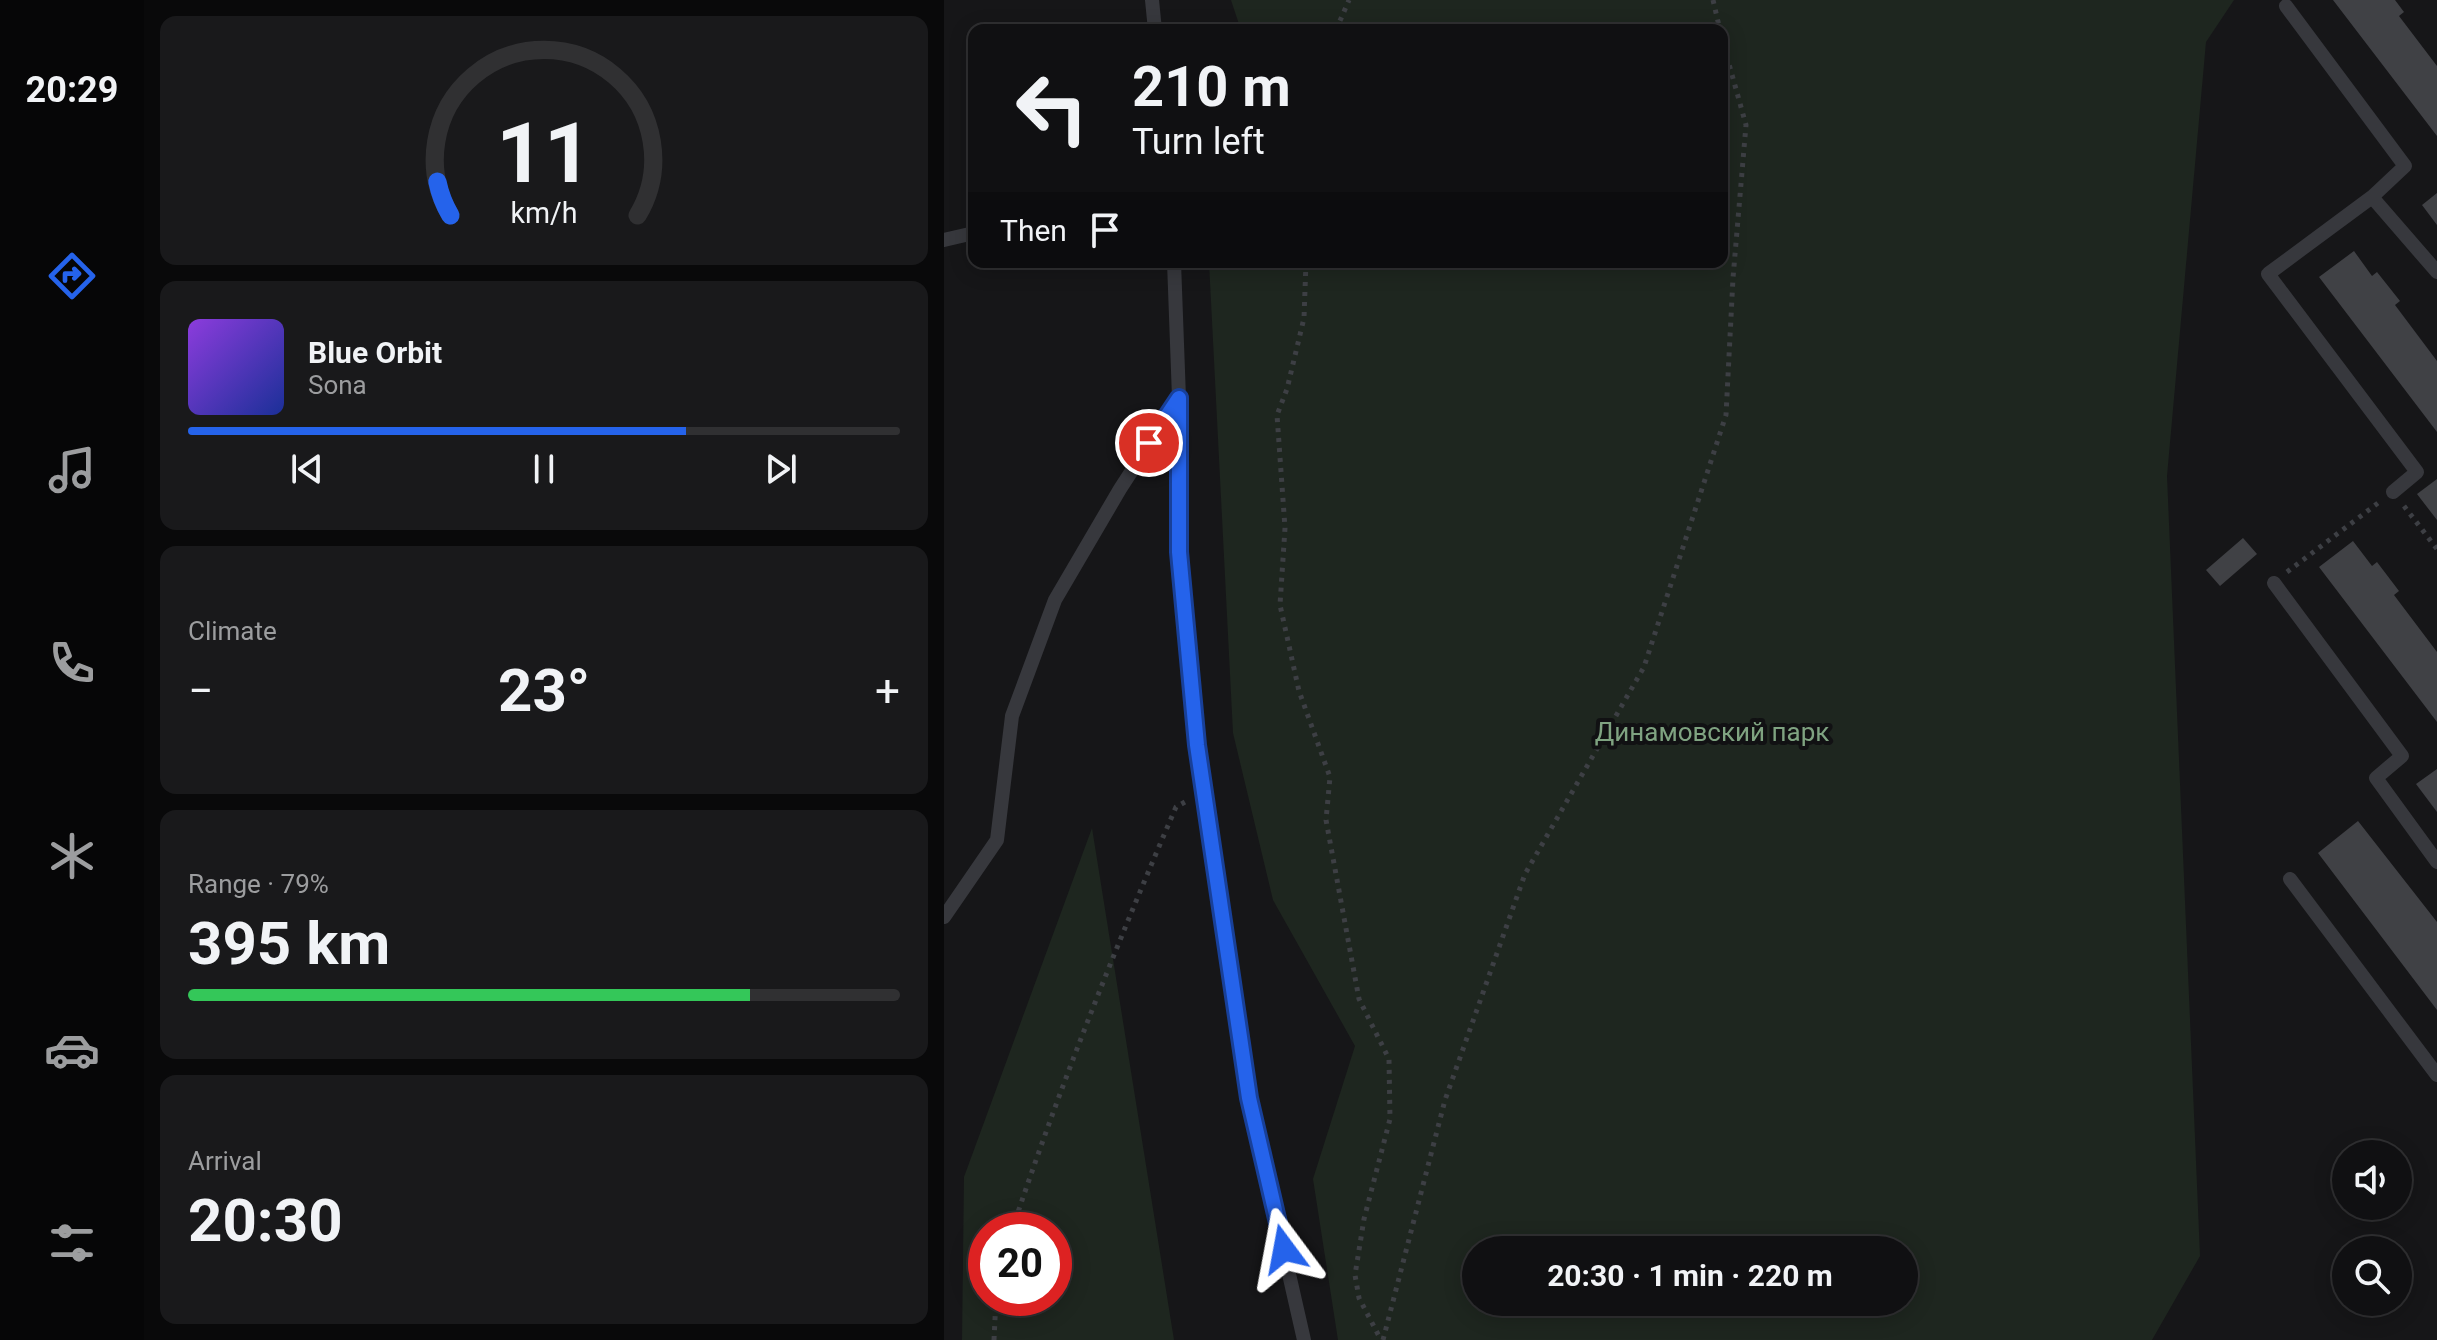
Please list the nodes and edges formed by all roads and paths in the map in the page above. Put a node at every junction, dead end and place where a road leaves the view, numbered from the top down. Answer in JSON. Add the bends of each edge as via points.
{"nodes":[{"id":1,"x":1152,"y":0,"type":"edge"},
{"id":2,"x":1349,"y":0,"type":"edge"},
{"id":3,"x":1713,"y":0,"type":"edge"},
{"id":4,"x":2286,"y":6,"type":"dead end"},
{"id":5,"x":1154,"y":24,"type":"edge"},
{"id":6,"x":1339,"y":24,"type":"edge"},
{"id":7,"x":1719,"y":24,"type":"edge"},
{"id":8,"x":1728,"y":60,"type":"edge"},
{"id":9,"x":2372,"y":197,"type":"junction"},
{"id":10,"x":968,"y":234,"type":"edge"},
{"id":11,"x":944,"y":240,"type":"edge"},
{"id":12,"x":1174,"y":268,"type":"edge"},
{"id":13,"x":1306,"y":268,"type":"edge"},
{"id":14,"x":2437,"y":272,"type":"edge"},
{"id":15,"x":1179,"y":398,"type":"junction"},
{"id":16,"x":2393,"y":492,"type":"dead end"},
{"id":17,"x":2408,"y":512,"type":"dead end"},
{"id":18,"x":2357,"y":519,"type":"dead end"},
{"id":19,"x":2437,"y":549,"type":"edge"},
{"id":20,"x":2294,"y":567,"type":"dead end"},
{"id":21,"x":2274,"y":583,"type":"dead end"},
{"id":22,"x":1204,"y":793,"type":"junction"},
{"id":23,"x":2437,"y":862,"type":"edge"},
{"id":24,"x":2290,"y":879,"type":"dead end"},
{"id":25,"x":944,"y":917,"type":"edge"},
{"id":26,"x":2437,"y":1075,"type":"edge"},
{"id":27,"x":1018,"y":1212,"type":"edge"},
{"id":28,"x":995,"y":1316,"type":"edge"},
{"id":29,"x":994,"y":1340,"type":"edge"},
{"id":30,"x":1304,"y":1340,"type":"edge"},
{"id":31,"x":1382,"y":1340,"type":"edge"}],
"edges":[{"from":1,"to":5,"type":"lane"},
{"from":2,"to":6,"type":"path"},
{"from":3,"to":7,"type":"path"},
{"from":4,"to":9,"type":"lane","via":[[2405,166]]},
{"from":8,"to":31,"type":"path","via":[[1746,125],[1726,415],[1644,667],[1525,874],[1445,1100]]},
{"from":9,"to":14,"type":"lane"},
{"from":9,"to":16,"type":"lane","via":[[2268,274],[2417,472]]},
{"from":10,"to":11,"type":"lane"},
{"from":12,"to":15,"type":"lane"},
{"from":13,"to":31,"type":"path","via":[[1304,318],[1277,415],[1285,528],[1280,605],[1299,691],[1330,777],[1326,820],[1359,999],[1389,1059],[1390,1119],[1355,1275],[1359,1298]]},
{"from":15,"to":22,"type":"lane","via":[[1179,552]]},
{"from":15,"to":25,"type":"lane","via":[[1055,600],[1012,716],[997,840]]},
{"from":17,"to":19,"type":"path"},
{"from":18,"to":20,"type":"path"},
{"from":21,"to":23,"type":"lane","via":[[2402,756],[2376,778]]},
{"from":22,"to":27,"type":"path","via":[[1176,807],[1107,968]]},
{"from":22,"to":30,"type":"lane","via":[[1249,1098]]},
{"from":24,"to":26,"type":"lane"},
{"from":28,"to":29,"type":"path"}]}
